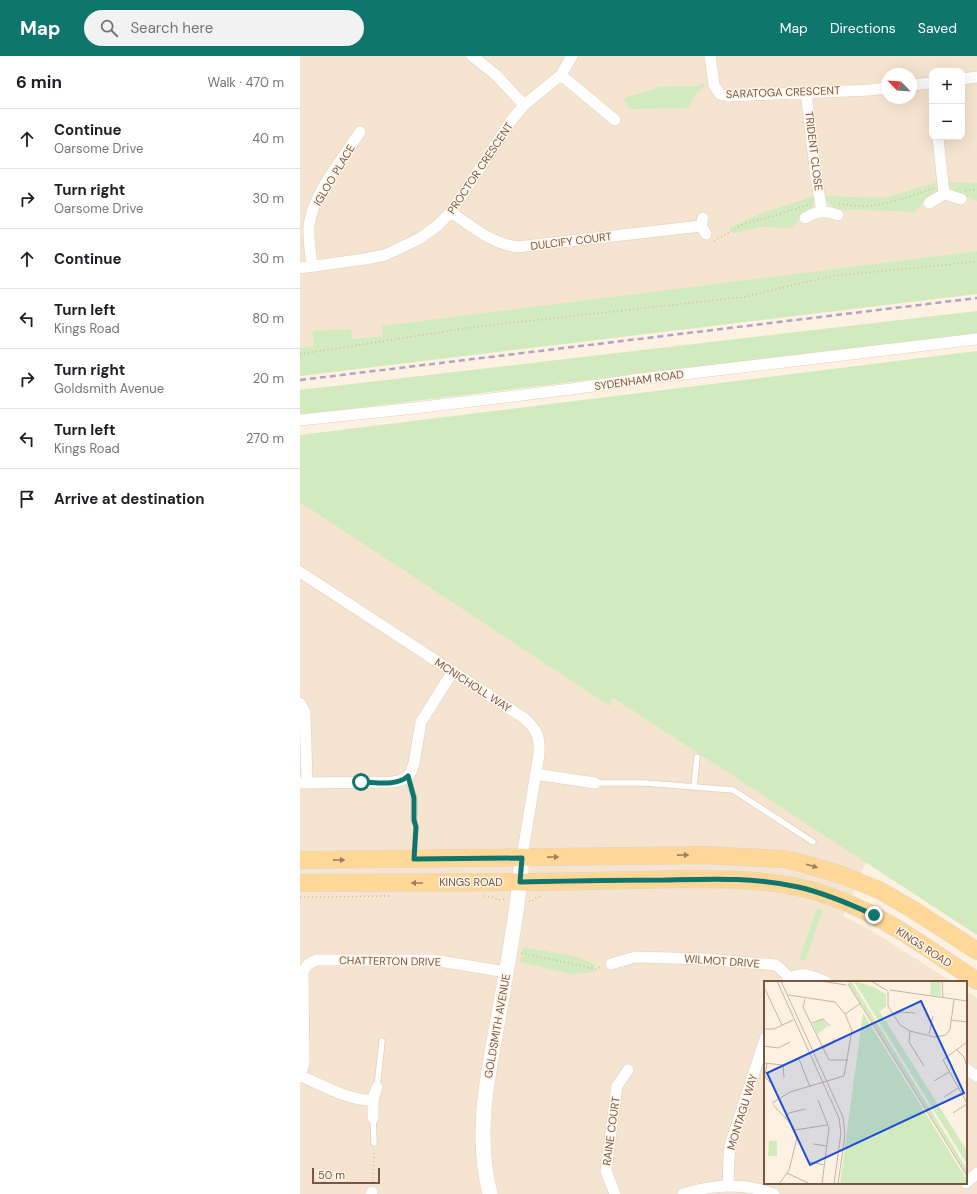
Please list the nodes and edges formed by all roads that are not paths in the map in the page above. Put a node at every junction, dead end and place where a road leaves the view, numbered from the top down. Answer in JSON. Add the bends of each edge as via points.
{"nodes":[{"id":1,"x":472,"y":56,"type":"edge"},
{"id":2,"x":572,"y":56,"type":"edge"},
{"id":3,"x":710,"y":56,"type":"edge"},
{"id":4,"x":561,"y":75,"type":"junction"},
{"id":5,"x":977,"y":77,"type":"edge"},
{"id":6,"x":965,"y":79,"type":"edge"},
{"id":7,"x":929,"y":83,"type":"edge"},
{"id":8,"x":917,"y":84,"type":"edge"},
{"id":9,"x":881,"y":89,"type":"edge"},
{"id":10,"x":806,"y":92,"type":"junction"},
{"id":11,"x":524,"y":105,"type":"junction"},
{"id":12,"x":615,"y":120,"type":"dead end"},
{"id":13,"x":360,"y":132,"type":"dead end"},
{"id":14,"x":938,"y":140,"type":"edge"},
{"id":15,"x":944,"y":194,"type":"junction"},
{"id":16,"x":961,"y":199,"type":"dead end"},
{"id":17,"x":929,"y":203,"type":"dead end"},
{"id":18,"x":822,"y":211,"type":"junction"},
{"id":19,"x":451,"y":212,"type":"junction"},
{"id":20,"x":838,"y":215,"type":"dead end"},
{"id":21,"x":805,"y":218,"type":"dead end"},
{"id":22,"x":703,"y":226,"type":"dead end"},
{"id":23,"x":312,"y":266,"type":"junction"},
{"id":24,"x":300,"y":268,"type":"edge"},
{"id":25,"x":977,"y":339,"type":"edge"},
{"id":26,"x":300,"y":420,"type":"edge"},
{"id":27,"x":300,"y":572,"type":"edge"},
{"id":28,"x":453,"y":671,"type":"junction"},
{"id":29,"x":300,"y":703,"type":"edge"},
{"id":30,"x":697,"y":757,"type":"dead end"},
{"id":31,"x":535,"y":774,"type":"junction"},
{"id":32,"x":408,"y":776,"type":"junction"},
{"id":33,"x":304,"y":782,"type":"edge"},
{"id":34,"x":595,"y":783,"type":"joint"},
{"id":35,"x":694,"y":787,"type":"junction"},
{"id":36,"x":414,"y":820,"type":"road end"},
{"id":37,"x":813,"y":842,"type":"dead end"},
{"id":38,"x":522,"y":858,"type":"junction"},
{"id":39,"x":300,"y":860,"type":"edge"},
{"id":40,"x":520,"y":882,"type":"junction"},
{"id":41,"x":300,"y":884,"type":"edge"},
{"id":42,"x":977,"y":951,"type":"edge"},
{"id":43,"x":611,"y":964,"type":"road end"},
{"id":44,"x":302,"y":966,"type":"edge"},
{"id":45,"x":506,"y":972,"type":"junction"},
{"id":46,"x":788,"y":980,"type":"edge"},
{"id":47,"x":824,"y":981,"type":"edge"},
{"id":48,"x":977,"y":981,"type":"edge"},
{"id":49,"x":382,"y":1041,"type":"dead end"},
{"id":50,"x":764,"y":1043,"type":"edge"},
{"id":51,"x":628,"y":1070,"type":"dead end"},
{"id":52,"x":967,"y":1070,"type":"edge"},
{"id":53,"x":977,"y":1076,"type":"edge"},
{"id":54,"x":300,"y":1077,"type":"edge"},
{"id":55,"x":376,"y":1087,"type":"joint"},
{"id":56,"x":373,"y":1100,"type":"junction"},
{"id":57,"x":373,"y":1118,"type":"joint"},
{"id":58,"x":374,"y":1143,"type":"road end"},
{"id":59,"x":977,"y":1173,"type":"edge"},
{"id":60,"x":967,"y":1181,"type":"edge"},
{"id":61,"x":728,"y":1186,"type":"junction"},
{"id":62,"x":490,"y":1194,"type":"edge"},
{"id":63,"x":615,"y":1194,"type":"edge"},
{"id":64,"x":683,"y":1194,"type":"edge"},
{"id":65,"x":774,"y":1194,"type":"edge"}],
"edges":[{"from":1,"to":11,"type":"street","via":[[496,75]]},
{"from":2,"to":4,"type":"street","name":"PROCTOR CRESCENT"},
{"from":3,"to":10,"type":"street","name":"SARATOGA CRESCENT","via":[[714,85],[720,94],[728,96]]},
{"from":4,"to":11,"type":"street","name":"PROCTOR CRESCENT"},
{"from":4,"to":12,"type":"street"},
{"from":5,"to":6,"type":"street"},
{"from":7,"to":8,"type":"street"},
{"from":9,"to":10,"type":"street","name":"SARATOGA CRESCENT"},
{"from":10,"to":18,"type":"street","name":"TRIDENT CLOSE"},
{"from":11,"to":19,"type":"street","name":"PROCTOR CRESCENT"},
{"from":13,"to":23,"type":"street","name":"IGLOO PLACE","via":[[318,195],[309,228]]},
{"from":14,"to":15,"type":"street"},
{"from":15,"to":16,"type":"street"},
{"from":15,"to":17,"type":"street"},
{"from":18,"to":20,"type":"street"},
{"from":18,"to":21,"type":"street"},
{"from":19,"to":22,"type":"street","name":"DULCIFY COURT","via":[[488,238],[506,246],[517,247]]},
{"from":19,"to":23,"type":"street","name":"PROCTOR CRESCENT","via":[[419,240],[385,255]]},
{"from":23,"to":24,"type":"street","name":"PROCTOR CRESCENT"},
{"from":25,"to":26,"type":"street","name":"SYDENHAM ROAD"},
{"from":27,"to":28,"type":"street","name":"MCNICHOLL WAY"},
{"from":28,"to":31,"type":"street","name":"MCNICHOLL WAY","via":[[524,718],[535,729],[540,742]]},
{"from":28,"to":32,"type":"street","via":[[421,722],[414,763]]},
{"from":29,"to":33,"type":"street","via":[[305,712]]},
{"from":30,"to":35,"type":"lane"},
{"from":31,"to":34,"type":"street"},
{"from":31,"to":38,"type":"street","name":"MCNICHOLL WAY"},
{"from":32,"to":33,"type":"street","via":[[400,782]]},
{"from":32,"to":36,"type":"lane","via":[[414,798]]},
{"from":34,"to":35,"type":"lane","via":[[645,783]]},
{"from":35,"to":37,"type":"lane","via":[[733,790]]},
{"from":39,"to":38,"type":"main road","one_way":true},
{"from":38,"to":40,"type":"street","name":"GOLDSMITH AVENUE"},
{"from":38,"to":42,"type":"main road","one_way":true,"via":[[704,855],[768,858],[801,863],[842,875],[879,890]]},
{"from":40,"to":41,"type":"main road","name":"KINGS ROAD","one_way":true},
{"from":40,"to":45,"type":"street","name":"GOLDSMITH AVENUE"},
{"from":40,"to":48,"type":"main road","name":"KINGS ROAD","via":[[716,879],[764,881],[798,887],[845,902],[874,915]]},
{"from":43,"to":46,"type":"street","name":"WILMOT DRIVE","via":[[635,957],[776,965],[786,973]]},
{"from":44,"to":45,"type":"street","name":"CHATTERTON DRIVE","via":[[318,960],[433,960]]},
{"from":44,"to":54,"type":"street","via":[[304,1062]]},
{"from":45,"to":62,"type":"street","name":"GOLDSMITH AVENUE","via":[[484,1108],[484,1159]]},
{"from":46,"to":47,"type":"street","name":"WILMOT DRIVE","via":[[808,974]]},
{"from":49,"to":55,"type":"lane"},
{"from":50,"to":61,"type":"street","name":"MONTAGU WAY","via":[[730,1146]]},
{"from":51,"to":63,"type":"street","name":"RAINE COURT","via":[[617,1086],[606,1171]]},
{"from":52,"to":53,"type":"street"},
{"from":54,"to":56,"type":"street","via":[[348,1096]]},
{"from":55,"to":56,"type":"street"},
{"from":56,"to":57,"type":"street"},
{"from":57,"to":58,"type":"lane"},
{"from":59,"to":60,"type":"street"},
{"from":61,"to":64,"type":"street","via":[[697,1189]]},
{"from":61,"to":65,"type":"street","via":[[758,1189]]}]}
